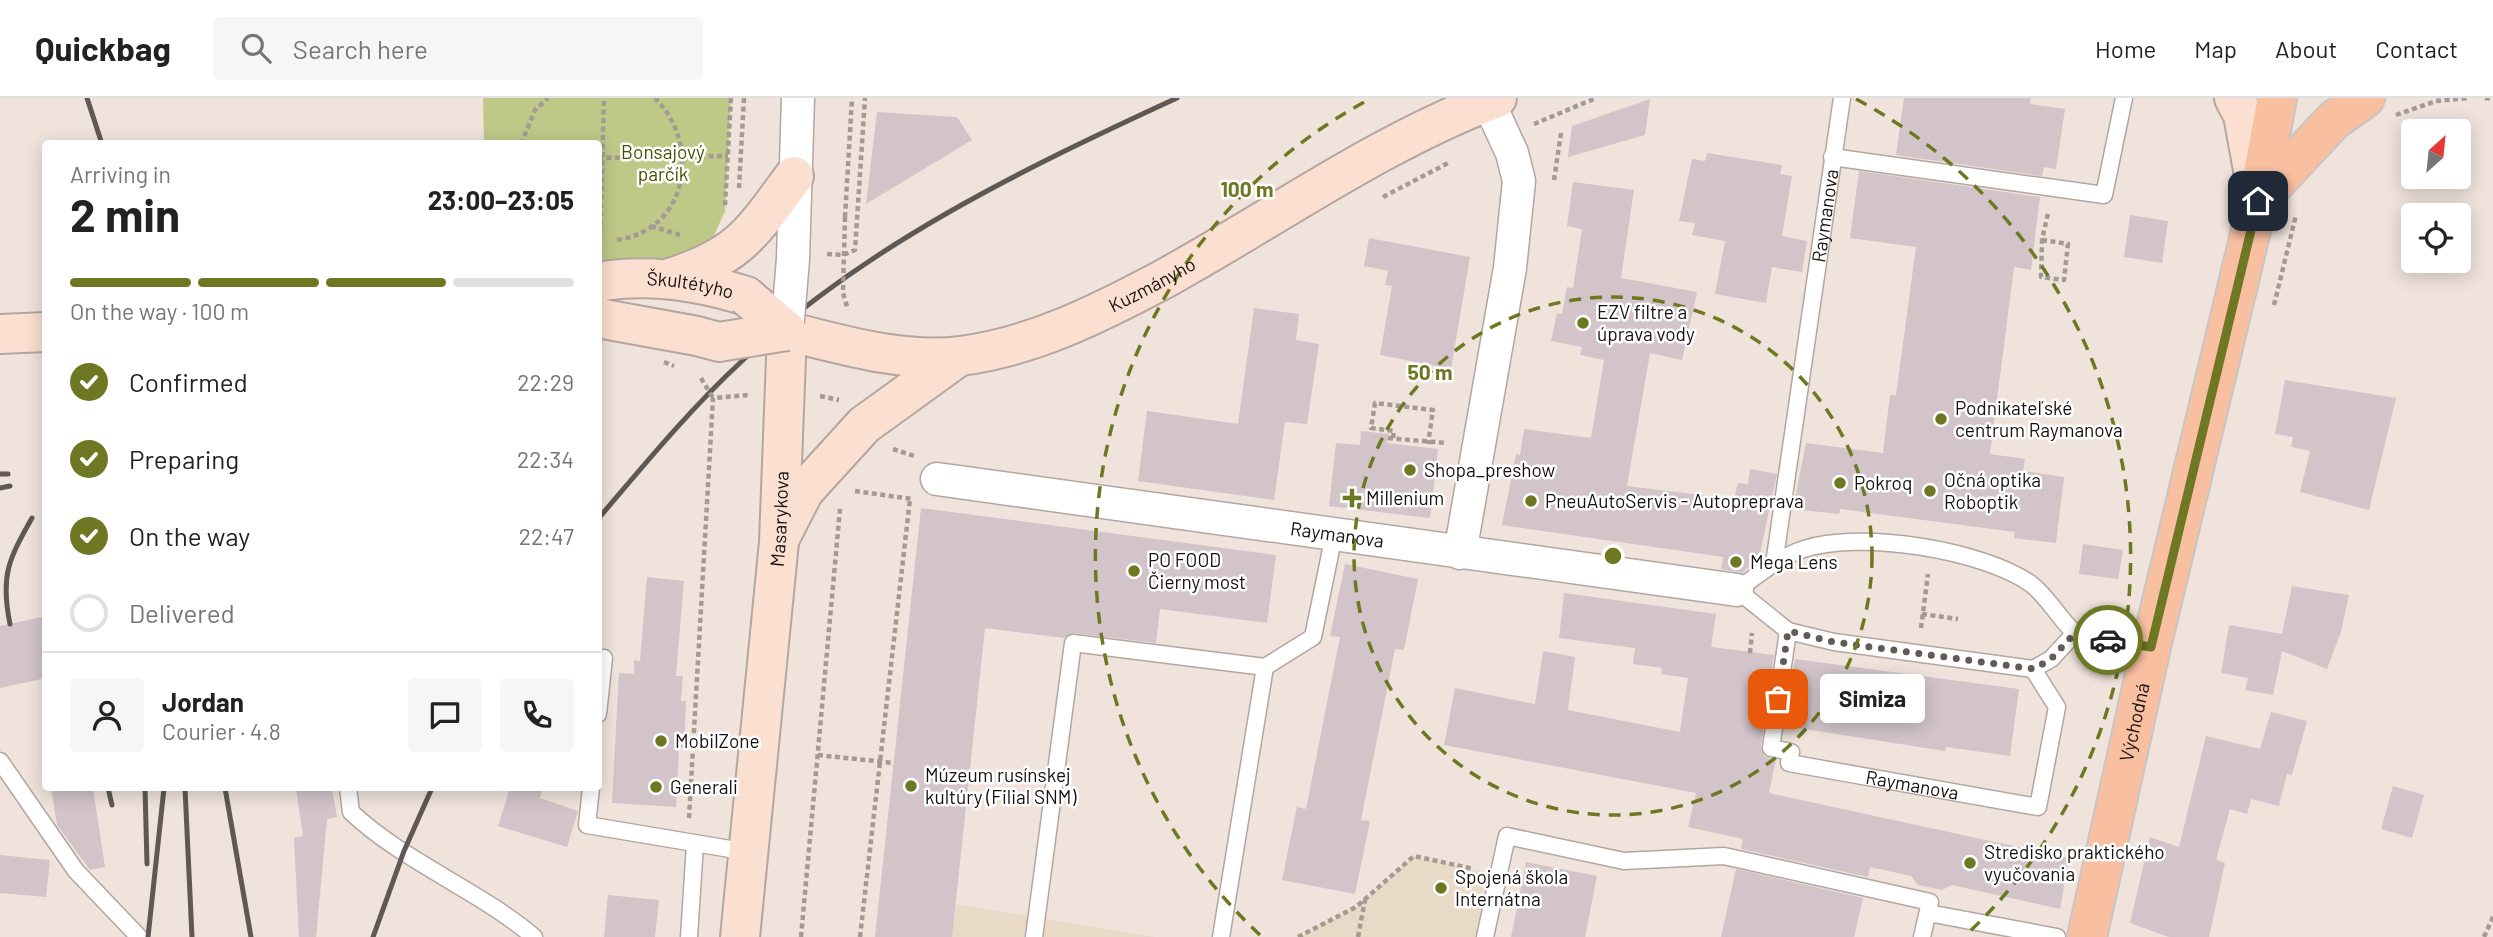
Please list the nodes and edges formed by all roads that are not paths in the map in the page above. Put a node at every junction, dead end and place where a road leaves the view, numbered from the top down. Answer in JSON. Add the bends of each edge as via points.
{"nodes":[{"id":1,"x":798,"y":98,"type":"edge"},
{"id":2,"x":1842,"y":98,"type":"edge"},
{"id":3,"x":2124,"y":98,"type":"edge"},
{"id":4,"x":2234,"y":98,"type":"edge"},
{"id":5,"x":2277,"y":98,"type":"edge"},
{"id":6,"x":1492,"y":100,"type":"edge"},
{"id":7,"x":2376,"y":107,"type":"edge"},
{"id":8,"x":1832,"y":157,"type":"junction"},
{"id":9,"x":794,"y":176,"type":"junction"},
{"id":10,"x":2258,"y":201,"type":"junction"},
{"id":11,"x":670,"y":278,"type":"junction"},
{"id":12,"x":602,"y":281,"type":"edge"},
{"id":13,"x":602,"y":319,"type":"edge"},
{"id":14,"x":787,"y":331,"type":"junction"},
{"id":15,"x":42,"y":332,"type":"edge"},
{"id":16,"x":0,"y":334,"type":"edge"},
{"id":17,"x":958,"y":356,"type":"junction"},
{"id":18,"x":929,"y":490,"type":"road end"},
{"id":19,"x":1334,"y":535,"type":"junction"},
{"id":20,"x":779,"y":542,"type":"junction"},
{"id":21,"x":1460,"y":553,"type":"junction"},
{"id":22,"x":1774,"y":564,"type":"junction"},
{"id":23,"x":1737,"y":590,"type":"junction"},
{"id":24,"x":1788,"y":631,"type":"junction"},
{"id":25,"x":2075,"y":633,"type":"junction"},
{"id":26,"x":2151,"y":647,"type":"junction"},
{"id":27,"x":604,"y":659,"type":"dead end"},
{"id":28,"x":1265,"y":667,"type":"junction"},
{"id":29,"x":2034,"y":669,"type":"junction"},
{"id":30,"x":602,"y":677,"type":"edge"},
{"id":31,"x":0,"y":761,"type":"edge"},
{"id":32,"x":348,"y":791,"type":"edge"},
{"id":33,"x":591,"y":791,"type":"edge"},
{"id":34,"x":691,"y":844,"type":"junction"},
{"id":35,"x":749,"y":852,"type":"junction"},
{"id":36,"x":1928,"y":913,"type":"junction"},
{"id":37,"x":139,"y":937,"type":"edge"},
{"id":38,"x":534,"y":937,"type":"edge"},
{"id":39,"x":689,"y":937,"type":"edge"},
{"id":40,"x":740,"y":937,"type":"edge"},
{"id":41,"x":1034,"y":937,"type":"edge"},
{"id":42,"x":1221,"y":937,"type":"edge"},
{"id":43,"x":1485,"y":937,"type":"edge"},
{"id":44,"x":1923,"y":937,"type":"edge"},
{"id":45,"x":2057,"y":937,"type":"edge"},
{"id":46,"x":2087,"y":937,"type":"edge"}],
"edges":[{"from":1,"to":9,"type":"street","name":"Masarykova"},
{"from":2,"to":8,"type":"lane","name":"Raymanova"},
{"from":3,"to":8,"type":"lane","name":"Raymanova","via":[[2104,195]]},
{"from":4,"to":10,"type":"street","via":[[2243,115]]},
{"from":5,"to":10,"type":"main road","name":"Východná"},
{"from":6,"to":17,"type":"street","name":"Kuzmányho","via":[[1321,186],[1108,309],[1049,334]]},
{"from":6,"to":21,"type":"street","name":"Kuzmányho","via":[[1519,181],[1511,256]]},
{"from":7,"to":10,"type":"main road","via":[[2334,120]]},
{"from":8,"to":22,"type":"lane","name":"Raymanova"},
{"from":9,"to":11,"type":"street","via":[[732,251],[706,267]]},
{"from":9,"to":14,"type":"street","name":"Masarykova","bridge":true},
{"from":10,"to":26,"type":"main road","name":"Východná"},
{"from":11,"to":12,"type":"street","name":"Škultétyho"},
{"from":11,"to":14,"type":"street","name":"Škultétyho","bridge":true,"via":[[746,296]]},
{"from":13,"to":14,"type":"street","bridge":true,"via":[[719,342]]},
{"from":14,"to":17,"type":"street","name":"Kuzmányho","via":[[906,356]]},
{"from":14,"to":20,"type":"street","name":"Masarykova"},
{"from":15,"to":16,"type":"street"},
{"from":17,"to":20,"type":"street","via":[[874,416],[836,454],[804,491]]},
{"from":18,"to":19,"type":"street","name":"Raymanova"},
{"from":19,"to":21,"type":"street","name":"Raymanova"},
{"from":19,"to":28,"type":"lane","via":[[1313,637]]},
{"from":20,"to":35,"type":"street","name":"Masarykova"},
{"from":21,"to":23,"type":"street","name":"Raymanova"},
{"from":22,"to":23,"type":"lane"},
{"from":22,"to":25,"type":"lane","via":[[1804,548],[1869,542],[1989,563],[2030,584]]},
{"from":23,"to":24,"type":"lane"},
{"from":24,"to":29,"type":"lane","via":[[1834,642]]},
{"from":24,"to":29,"type":"lane","name":"Raymanova","via":[[1771,748],[1791,751],[1789,763],[2038,807],[2057,707]]},
{"from":25,"to":26,"type":"lane"},
{"from":25,"to":29,"type":"lane","via":[[2051,659]]},
{"from":26,"to":46,"type":"main road","name":"Východná"},
{"from":27,"to":30,"type":"lane"},
{"from":28,"to":41,"type":"lane","via":[[1073,643]]},
{"from":28,"to":42,"type":"lane"},
{"from":31,"to":37,"type":"lane","via":[[76,871]]},
{"from":32,"to":38,"type":"lane","via":[[351,812],[377,837],[456,883]]},
{"from":33,"to":34,"type":"lane","via":[[587,825]]},
{"from":34,"to":35,"type":"lane"},
{"from":34,"to":39,"type":"lane"},
{"from":35,"to":40,"type":"street","name":"Masarykova"},
{"from":36,"to":43,"type":"lane","via":[[1930,902],[1724,856],[1624,861],[1507,836]]},
{"from":36,"to":44,"type":"lane"},
{"from":36,"to":45,"type":"lane"}]}
